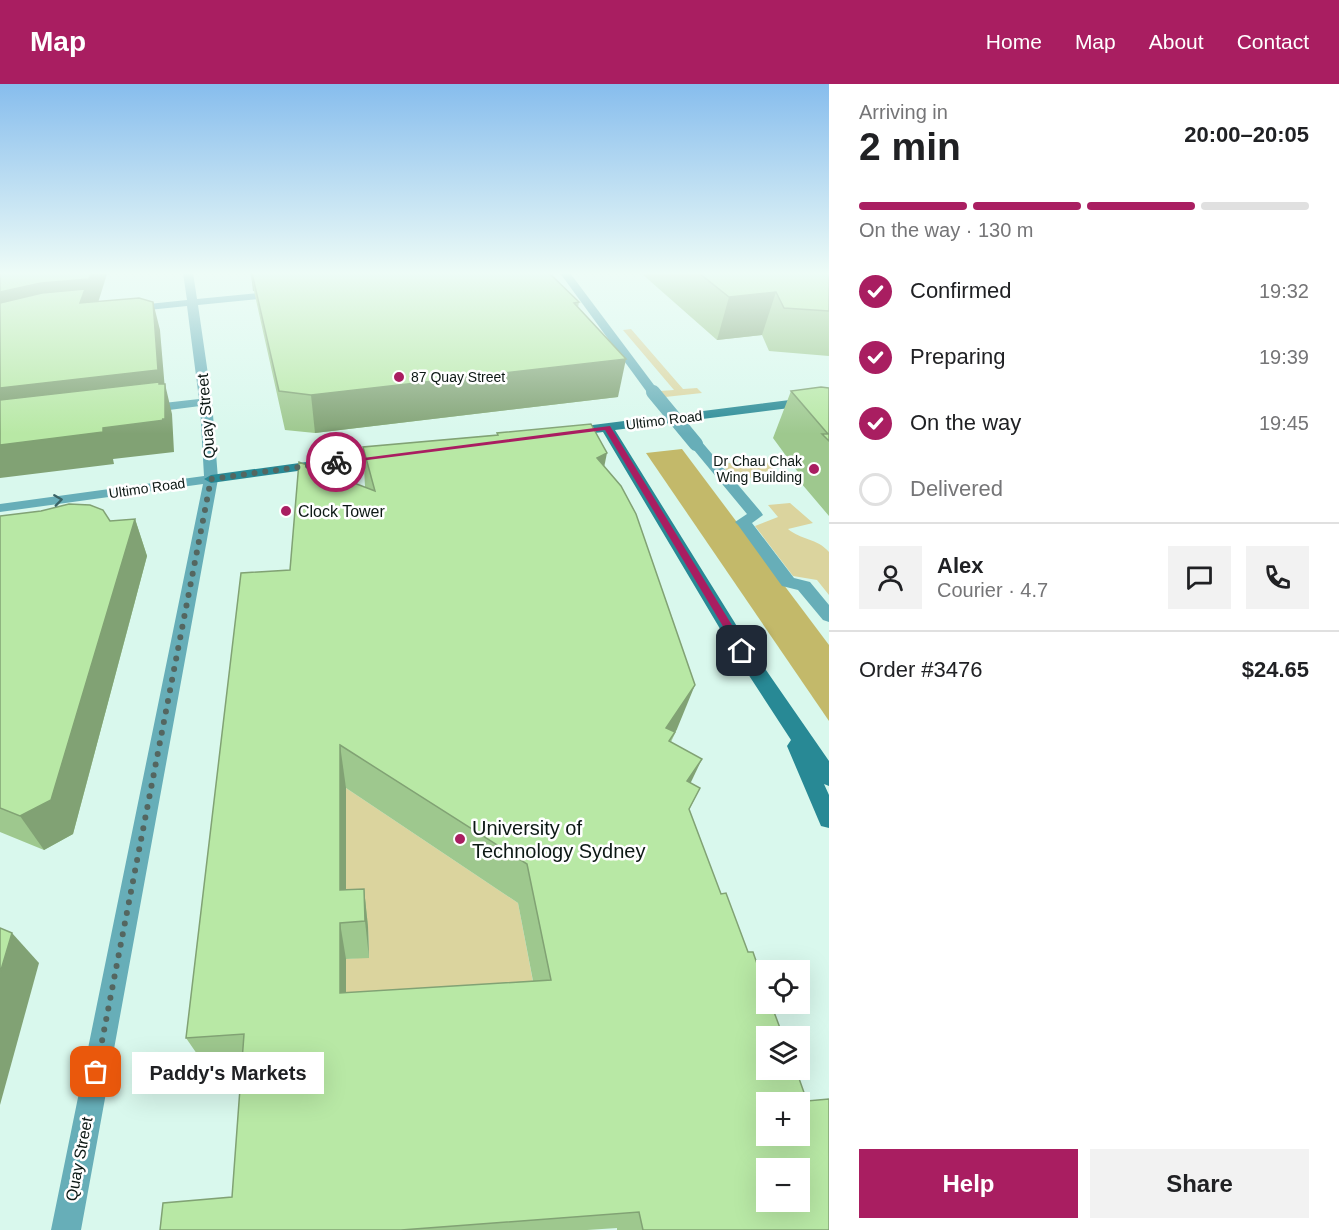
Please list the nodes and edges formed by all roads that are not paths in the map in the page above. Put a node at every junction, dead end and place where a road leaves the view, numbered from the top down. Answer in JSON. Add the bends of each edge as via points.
{"nodes":[{"id":1,"x":196,"y":326,"type":"edge"},
{"id":2,"x":605,"y":326,"type":"edge"},
{"id":3,"x":829,"y":399,"type":"edge"},
{"id":4,"x":206,"y":402,"type":"junction"},
{"id":5,"x":127,"y":411,"type":"edge"},
{"id":6,"x":607,"y":427,"type":"junction"},
{"id":7,"x":555,"y":434,"type":"edge"},
{"id":8,"x":405,"y":453,"type":"edge"},
{"id":9,"x":211,"y":479,"type":"junction"},
{"id":10,"x":0,"y":508,"type":"edge"},
{"id":11,"x":829,"y":615,"type":"edge"},
{"id":12,"x":783,"y":716,"type":"junction"},
{"id":13,"x":829,"y":777,"type":"edge"},
{"id":14,"x":829,"y":819,"type":"edge"},
{"id":15,"x":66,"y":1230,"type":"edge"}],
"edges":[{"from":1,"to":4,"type":"street","name":"Quay Street"},
{"from":2,"to":11,"type":"street","bridge":true,"via":[[653,392],[756,515],[743,522],[788,582],[804,586]]},
{"from":3,"to":6,"type":"street","name":"Ultimo Road"},
{"from":4,"to":5,"type":"street"},
{"from":4,"to":9,"type":"street","name":"Quay Street"},
{"from":6,"to":7,"type":"street","name":"Ultimo Road"},
{"from":6,"to":12,"type":"street"},
{"from":8,"to":9,"type":"street","name":"Ultimo Road"},
{"from":10,"to":9,"type":"street","name":"Ultimo Road","one_way":true},
{"from":9,"to":15,"type":"street","name":"Quay Street"},
{"from":12,"to":13,"type":"street"},
{"from":12,"to":14,"type":"street"}]}
